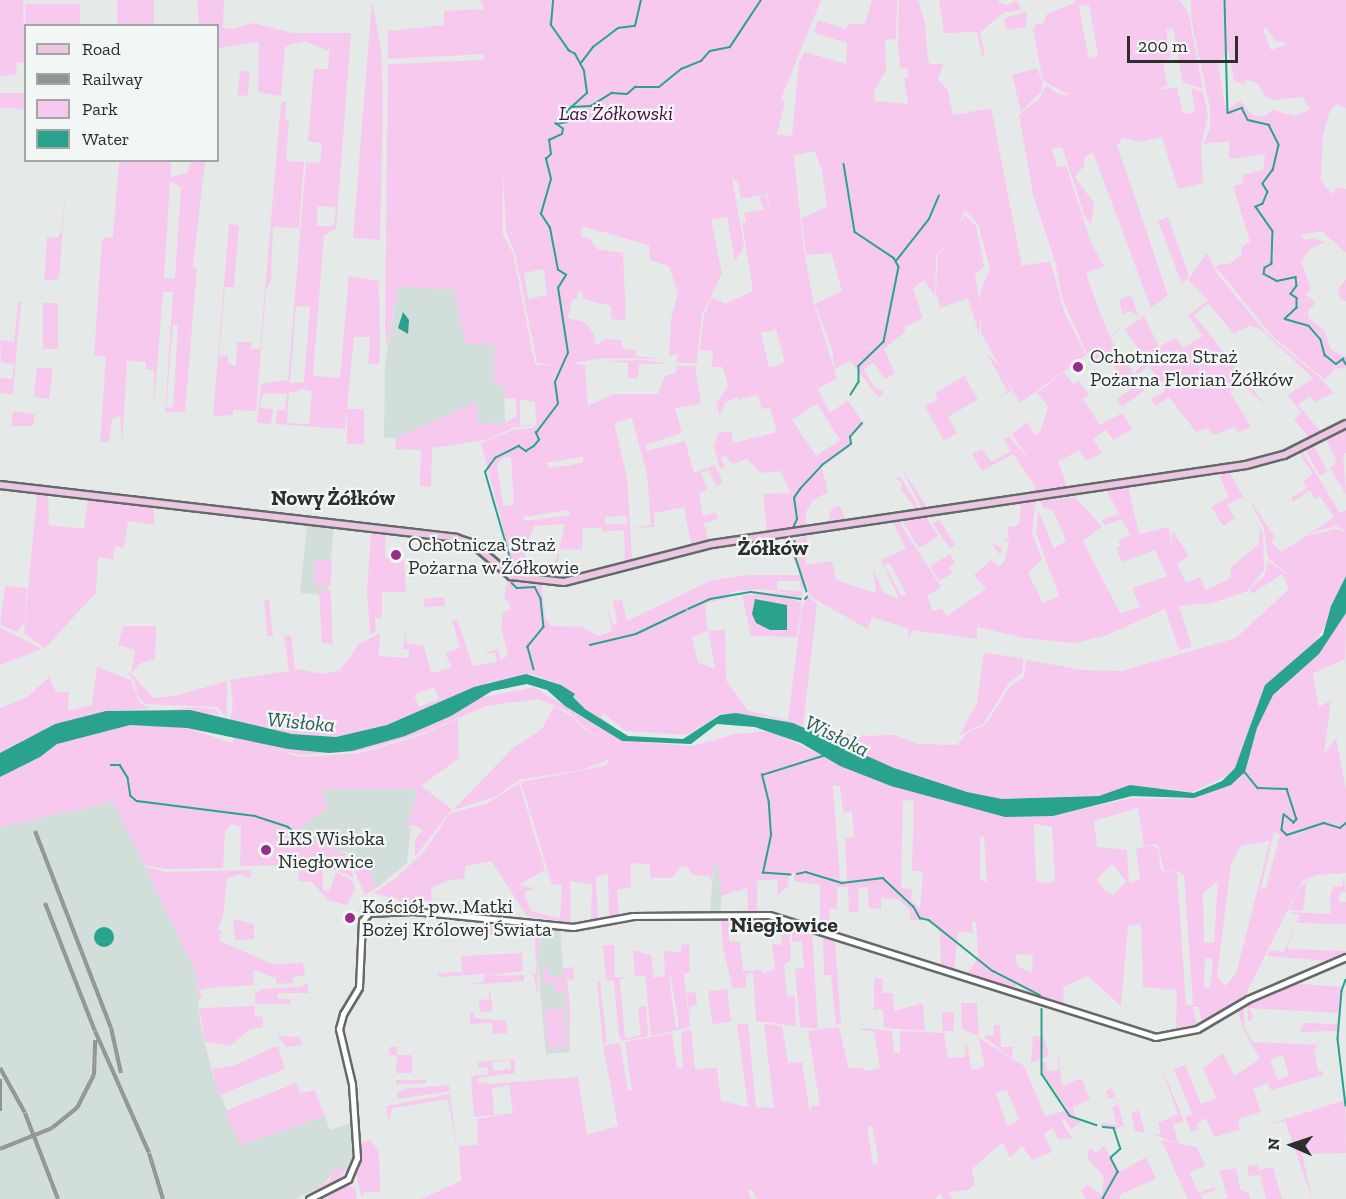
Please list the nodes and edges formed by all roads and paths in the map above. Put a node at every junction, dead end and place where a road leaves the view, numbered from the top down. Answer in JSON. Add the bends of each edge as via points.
{"nodes":[{"id":1,"x":1346,"y":424,"type":"edge"},
{"id":2,"x":0,"y":484,"type":"edge"},
{"id":3,"x":1346,"y":957,"type":"edge"},
{"id":4,"x":309,"y":1199,"type":"edge"}],
"edges":[{"from":1,"to":2,"type":"main road","via":[[1284,455],[1246,465],[712,544],[564,582],[515,578],[473,544],[456,538]]},
{"from":3,"to":4,"type":"street","via":[[1248,999],[1201,1028],[1162,1037],[769,915],[633,916],[571,927],[414,910],[365,915],[359,987],[339,1029],[352,1084],[357,1158],[348,1179]]}]}
